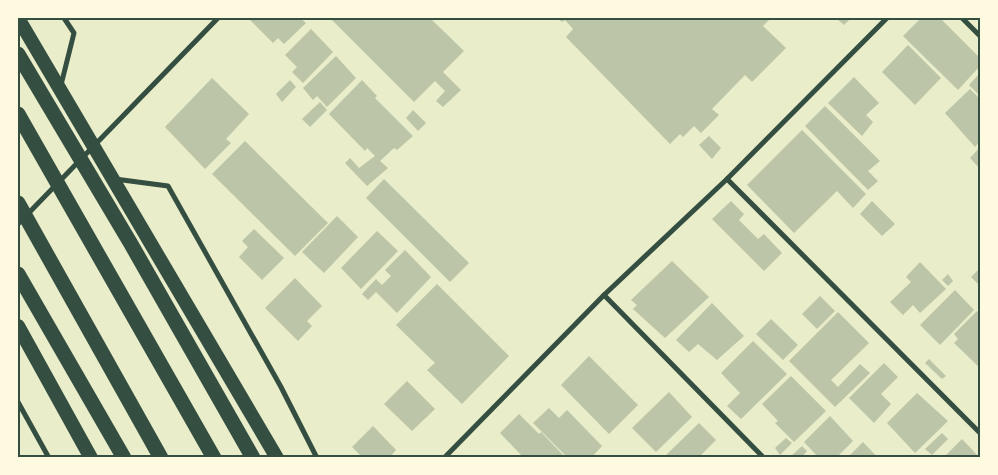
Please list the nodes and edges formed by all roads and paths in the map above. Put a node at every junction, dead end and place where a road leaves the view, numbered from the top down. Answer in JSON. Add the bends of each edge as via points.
{"nodes":[{"id":1,"x":18,"y":18,"type":"edge"},
{"id":2,"x":64,"y":18,"type":"edge"},
{"id":3,"x":218,"y":18,"type":"edge"},
{"id":4,"x":887,"y":18,"type":"edge"},
{"id":5,"x":962,"y":18,"type":"edge"},
{"id":6,"x":980,"y":36,"type":"edge"},
{"id":7,"x":18,"y":54,"type":"edge"},
{"id":8,"x":60,"y":87,"type":"junction"},
{"id":9,"x":18,"y":114,"type":"edge"},
{"id":10,"x":95,"y":145,"type":"junction"},
{"id":11,"x":114,"y":179,"type":"junction"},
{"id":12,"x":727,"y":179,"type":"junction"},
{"id":13,"x":18,"y":203,"type":"edge"},
{"id":14,"x":18,"y":224,"type":"edge"},
{"id":15,"x":18,"y":274,"type":"edge"},
{"id":16,"x":604,"y":295,"type":"junction"},
{"id":17,"x":18,"y":326,"type":"edge"},
{"id":18,"x":18,"y":402,"type":"edge"},
{"id":19,"x":980,"y":433,"type":"edge"},
{"id":20,"x":48,"y":458,"type":"edge"},
{"id":21,"x":91,"y":458,"type":"edge"},
{"id":22,"x":124,"y":458,"type":"edge"},
{"id":23,"x":161,"y":458,"type":"edge"},
{"id":24,"x":214,"y":458,"type":"edge"},
{"id":25,"x":253,"y":458,"type":"edge"},
{"id":26,"x":277,"y":458,"type":"edge"},
{"id":27,"x":317,"y":458,"type":"edge"},
{"id":28,"x":444,"y":458,"type":"edge"},
{"id":29,"x":764,"y":458,"type":"edge"}],
"edges":[{"from":1,"to":8,"type":"highway"},
{"from":2,"to":8,"type":"street","via":[[74,32]]},
{"from":3,"to":10,"type":"street"},
{"from":4,"to":12,"type":"street"},
{"from":5,"to":6,"type":"street"},
{"from":7,"to":25,"type":"highway"},
{"from":8,"to":10,"type":"highway"},
{"from":9,"to":24,"type":"highway"},
{"from":10,"to":11,"type":"highway"},
{"from":10,"to":14,"type":"street"},
{"from":11,"to":26,"type":"highway"},
{"from":11,"to":27,"type":"street","via":[[168,186],[281,387]]},
{"from":12,"to":16,"type":"street"},
{"from":12,"to":19,"type":"street"},
{"from":13,"to":23,"type":"highway"},
{"from":15,"to":22,"type":"highway"},
{"from":16,"to":28,"type":"street"},
{"from":16,"to":29,"type":"street"},
{"from":17,"to":21,"type":"highway"},
{"from":18,"to":20,"type":"street"}]}
